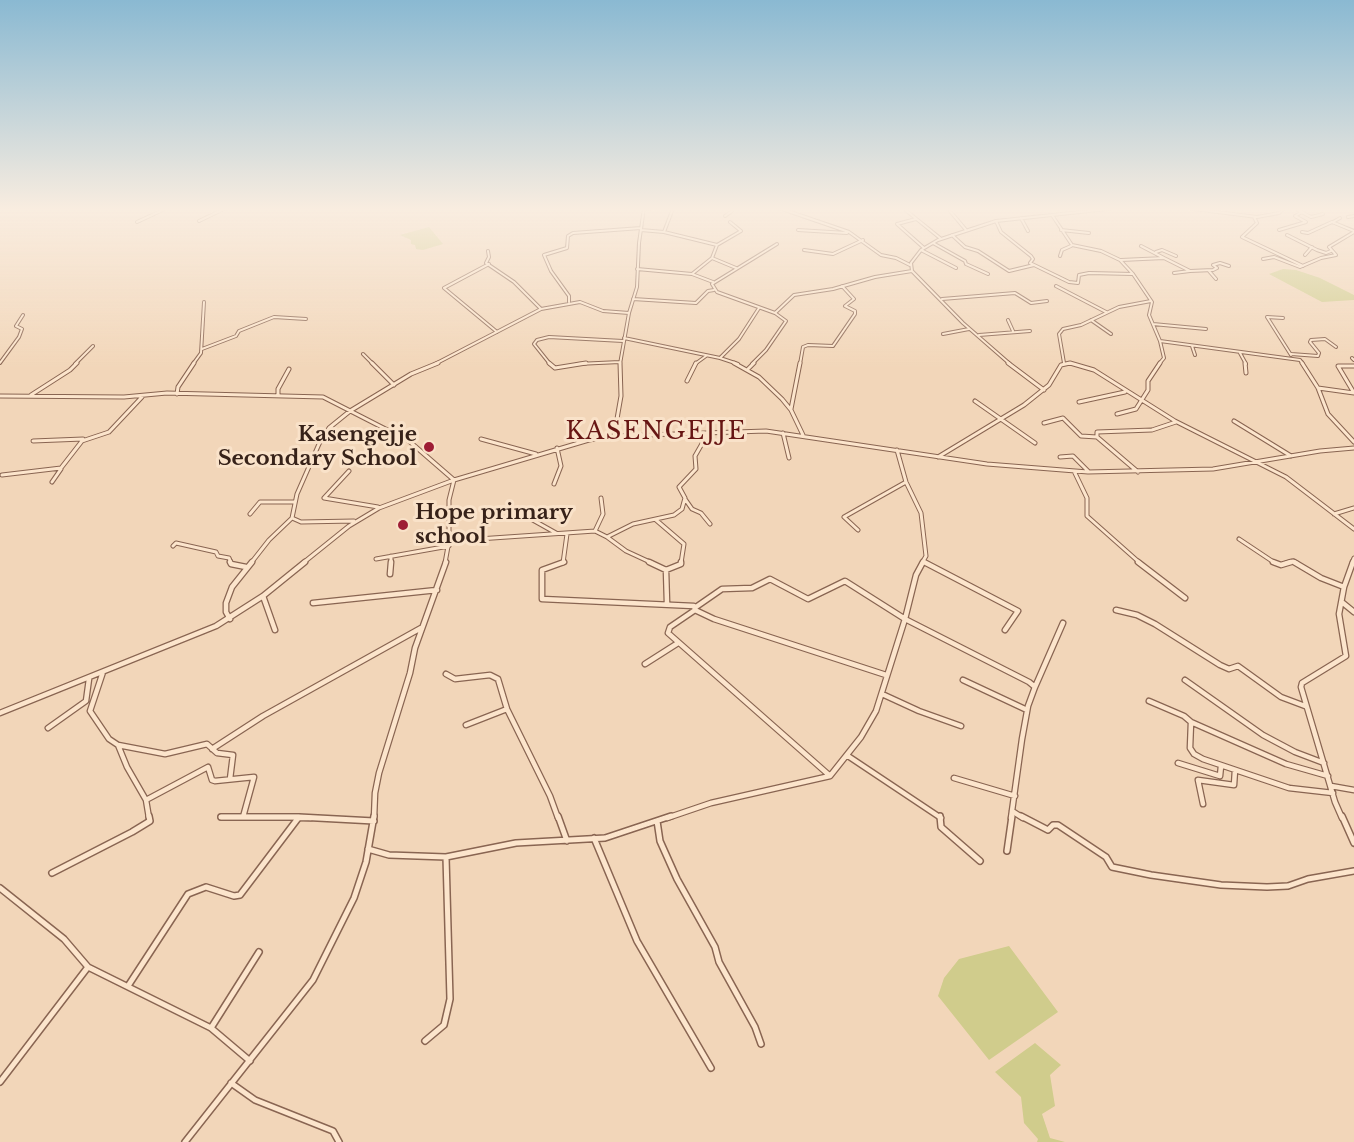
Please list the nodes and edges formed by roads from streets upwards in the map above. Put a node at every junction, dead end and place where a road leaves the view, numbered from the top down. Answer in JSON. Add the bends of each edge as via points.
{"nodes":[{"id":1,"x":487,"y":261,"type":"edge"},
{"id":2,"x":546,"y":261,"type":"edge"},
{"id":3,"x":639,"y":261,"type":"edge"},
{"id":4,"x":708,"y":261,"type":"edge"},
{"id":5,"x":720,"y":261,"type":"edge"},
{"id":6,"x":748,"y":261,"type":"edge"},
{"id":7,"x":903,"y":261,"type":"edge"},
{"id":8,"x":913,"y":261,"type":"edge"},
{"id":9,"x":944,"y":261,"type":"edge"},
{"id":10,"x":965,"y":261,"type":"edge"},
{"id":11,"x":994,"y":261,"type":"edge"},
{"id":12,"x":1030,"y":261,"type":"edge"},
{"id":13,"x":1121,"y":261,"type":"edge"},
{"id":14,"x":1171,"y":261,"type":"edge"},
{"id":15,"x":1283,"y":261,"type":"edge"},
{"id":16,"x":1293,"y":261,"type":"edge"},
{"id":17,"x":1318,"y":261,"type":"edge"},
{"id":18,"x":489,"y":264,"type":"junction"},
{"id":19,"x":910,"y":265,"type":"junction"},
{"id":20,"x":1034,"y":265,"type":"junction"},
{"id":21,"x":1229,"y":266,"type":"dead end"},
{"id":22,"x":1303,"y":266,"type":"junction"},
{"id":23,"x":737,"y":268,"type":"junction"},
{"id":24,"x":956,"y":268,"type":"dead end"},
{"id":25,"x":638,"y":269,"type":"junction"},
{"id":26,"x":912,"y":271,"type":"junction"},
{"id":27,"x":1190,"y":271,"type":"junction"},
{"id":28,"x":1208,"y":271,"type":"junction"},
{"id":29,"x":1174,"y":273,"type":"dead end"},
{"id":30,"x":692,"y":274,"type":"junction"},
{"id":31,"x":988,"y":274,"type":"dead end"},
{"id":32,"x":1133,"y":274,"type":"junction"},
{"id":33,"x":1216,"y":279,"type":"dead end"},
{"id":34,"x":713,"y":282,"type":"junction"},
{"id":35,"x":842,"y":286,"type":"junction"},
{"id":36,"x":1056,"y":286,"type":"dead end"},
{"id":37,"x":715,"y":290,"type":"junction"},
{"id":38,"x":633,"y":299,"type":"junction"},
{"id":39,"x":941,"y":300,"type":"junction"},
{"id":40,"x":1047,"y":301,"type":"dead end"},
{"id":41,"x":1152,"y":301,"type":"junction"},
{"id":42,"x":204,"y":302,"type":"dead end"},
{"id":43,"x":569,"y":302,"type":"junction"},
{"id":44,"x":759,"y":308,"type":"junction"},
{"id":45,"x":541,"y":309,"type":"junction"},
{"id":46,"x":1106,"y":312,"type":"junction"},
{"id":47,"x":628,"y":313,"type":"junction"},
{"id":48,"x":775,"y":313,"type":"junction"},
{"id":49,"x":23,"y":315,"type":"dead end"},
{"id":50,"x":1283,"y":318,"type":"dead end"},
{"id":51,"x":306,"y":320,"type":"dead end"},
{"id":52,"x":1008,"y":320,"type":"dead end"},
{"id":53,"x":1091,"y":320,"type":"junction"},
{"id":54,"x":1153,"y":324,"type":"junction"},
{"id":55,"x":1206,"y":328,"type":"dead end"},
{"id":56,"x":970,"y":329,"type":"junction"},
{"id":57,"x":1013,"y":331,"type":"junction"},
{"id":58,"x":1030,"y":331,"type":"dead end"},
{"id":59,"x":497,"y":332,"type":"junction"},
{"id":60,"x":943,"y":334,"type":"dead end"},
{"id":61,"x":1111,"y":334,"type":"dead end"},
{"id":62,"x":978,"y":335,"type":"junction"},
{"id":63,"x":624,"y":340,"type":"junction"},
{"id":64,"x":1160,"y":341,"type":"junction"},
{"id":65,"x":93,"y":346,"type":"dead end"},
{"id":66,"x":1192,"y":346,"type":"junction"},
{"id":67,"x":1336,"y":347,"type":"dead end"},
{"id":68,"x":202,"y":349,"type":"junction"},
{"id":69,"x":1240,"y":352,"type":"junction"},
{"id":70,"x":363,"y":354,"type":"dead end"},
{"id":71,"x":1291,"y":354,"type":"junction"},
{"id":72,"x":707,"y":355,"type":"junction"},
{"id":73,"x":1195,"y":355,"type":"dead end"},
{"id":74,"x":720,"y":358,"type":"junction"},
{"id":75,"x":1296,"y":359,"type":"junction"},
{"id":76,"x":620,"y":362,"type":"junction"},
{"id":77,"x":0,"y":363,"type":"edge"},
{"id":78,"x":1064,"y":363,"type":"junction"},
{"id":79,"x":1354,"y":366,"type":"edge"},
{"id":80,"x":289,"y":369,"type":"dead end"},
{"id":81,"x":748,"y":369,"type":"junction"},
{"id":82,"x":1246,"y":374,"type":"dead end"},
{"id":83,"x":687,"y":381,"type":"dead end"},
{"id":84,"x":394,"y":385,"type":"junction"},
{"id":85,"x":1318,"y":388,"type":"junction"},
{"id":86,"x":1044,"y":390,"type":"junction"},
{"id":87,"x":1126,"y":392,"type":"junction"},
{"id":88,"x":1354,"y":393,"type":"edge"},
{"id":89,"x":148,"y":394,"type":"junction"},
{"id":90,"x":177,"y":394,"type":"junction"},
{"id":91,"x":0,"y":396,"type":"edge"},
{"id":92,"x":31,"y":396,"type":"junction"},
{"id":93,"x":279,"y":396,"type":"junction"},
{"id":94,"x":1141,"y":399,"type":"junction"},
{"id":95,"x":975,"y":401,"type":"dead end"},
{"id":96,"x":1079,"y":402,"type":"dead end"},
{"id":97,"x":791,"y":410,"type":"junction"},
{"id":98,"x":350,"y":411,"type":"junction"},
{"id":99,"x":1117,"y":414,"type":"dead end"},
{"id":100,"x":1002,"y":419,"type":"junction"},
{"id":101,"x":1177,"y":422,"type":"junction"},
{"id":102,"x":1234,"y":422,"type":"dead end"},
{"id":103,"x":1044,"y":423,"type":"dead end"},
{"id":104,"x":783,"y":433,"type":"junction"},
{"id":105,"x":707,"y":434,"type":"junction"},
{"id":106,"x":803,"y":435,"type":"junction"},
{"id":107,"x":614,"y":436,"type":"junction"},
{"id":108,"x":1097,"y":436,"type":"junction"},
{"id":109,"x":84,"y":439,"type":"junction"},
{"id":110,"x":481,"y":439,"type":"dead end"},
{"id":111,"x":33,"y":441,"type":"dead end"},
{"id":112,"x":1354,"y":442,"type":"edge"},
{"id":113,"x":1035,"y":443,"type":"dead end"},
{"id":114,"x":557,"y":448,"type":"junction"},
{"id":115,"x":1354,"y":448,"type":"edge"},
{"id":116,"x":897,"y":450,"type":"junction"},
{"id":117,"x":537,"y":454,"type":"junction"},
{"id":118,"x":1292,"y":456,"type":"junction"},
{"id":119,"x":938,"y":457,"type":"junction"},
{"id":120,"x":1060,"y":457,"type":"dead end"},
{"id":121,"x":789,"y":458,"type":"dead end"},
{"id":122,"x":1260,"y":462,"type":"junction"},
{"id":123,"x":61,"y":468,"type":"junction"},
{"id":124,"x":349,"y":471,"type":"dead end"},
{"id":125,"x":1074,"y":471,"type":"junction"},
{"id":126,"x":1088,"y":472,"type":"junction"},
{"id":127,"x":1138,"y":472,"type":"junction"},
{"id":128,"x":2,"y":475,"type":"dead end"},
{"id":129,"x":454,"y":480,"type":"junction"},
{"id":130,"x":52,"y":482,"type":"dead end"},
{"id":131,"x":906,"y":482,"type":"junction"},
{"id":132,"x":554,"y":484,"type":"dead end"},
{"id":133,"x":601,"y":498,"type":"dead end"},
{"id":134,"x":685,"y":498,"type":"junction"},
{"id":135,"x":294,"y":502,"type":"junction"},
{"id":136,"x":379,"y":507,"type":"junction"},
{"id":137,"x":1354,"y":507,"type":"edge"},
{"id":138,"x":250,"y":514,"type":"dead end"},
{"id":139,"x":1333,"y":514,"type":"junction"},
{"id":140,"x":292,"y":518,"type":"junction"},
{"id":141,"x":531,"y":519,"type":"dead end"},
{"id":142,"x":358,"y":520,"type":"junction"},
{"id":143,"x":656,"y":520,"type":"junction"},
{"id":144,"x":710,"y":524,"type":"dead end"},
{"id":145,"x":1354,"y":529,"type":"edge"},
{"id":146,"x":858,"y":530,"type":"dead end"},
{"id":147,"x":595,"y":531,"type":"junction"},
{"id":148,"x":556,"y":533,"type":"junction"},
{"id":149,"x":567,"y":534,"type":"junction"},
{"id":150,"x":607,"y":537,"type":"junction"},
{"id":151,"x":1239,"y":539,"type":"dead end"},
{"id":152,"x":449,"y":543,"type":"junction"},
{"id":153,"x":173,"y":546,"type":"dead end"},
{"id":154,"x":391,"y":556,"type":"junction"},
{"id":155,"x":1354,"y":558,"type":"edge"},
{"id":156,"x":376,"y":559,"type":"dead end"},
{"id":157,"x":924,"y":562,"type":"junction"},
{"id":158,"x":246,"y":567,"type":"junction"},
{"id":159,"x":666,"y":570,"type":"junction"},
{"id":160,"x":390,"y":574,"type":"dead end"},
{"id":161,"x":1344,"y":587,"type":"junction"},
{"id":162,"x":437,"y":590,"type":"junction"},
{"id":163,"x":263,"y":596,"type":"junction"},
{"id":164,"x":1185,"y":598,"type":"dead end"},
{"id":165,"x":313,"y":603,"type":"dead end"},
{"id":166,"x":667,"y":603,"type":"junction"},
{"id":167,"x":1343,"y":603,"type":"junction"},
{"id":168,"x":696,"y":609,"type":"junction"},
{"id":169,"x":1116,"y":610,"type":"dead end"},
{"id":170,"x":1354,"y":612,"type":"edge"},
{"id":171,"x":230,"y":619,"type":"junction"},
{"id":172,"x":905,"y":619,"type":"junction"},
{"id":173,"x":1063,"y":623,"type":"dead end"},
{"id":174,"x":422,"y":627,"type":"junction"},
{"id":175,"x":275,"y":630,"type":"dead end"},
{"id":176,"x":1005,"y":630,"type":"dead end"},
{"id":177,"x":678,"y":643,"type":"junction"},
{"id":178,"x":645,"y":664,"type":"dead end"},
{"id":179,"x":103,"y":672,"type":"junction"},
{"id":180,"x":446,"y":674,"type":"dead end"},
{"id":181,"x":886,"y":675,"type":"junction"},
{"id":182,"x":89,"y":679,"type":"junction"},
{"id":183,"x":963,"y":680,"type":"dead end"},
{"id":184,"x":1185,"y":680,"type":"dead end"},
{"id":185,"x":1035,"y":687,"type":"junction"},
{"id":186,"x":882,"y":694,"type":"junction"},
{"id":187,"x":1149,"y":701,"type":"dead end"},
{"id":188,"x":1306,"y":706,"type":"junction"},
{"id":189,"x":77,"y":709,"type":"junction"},
{"id":190,"x":507,"y":709,"type":"junction"},
{"id":191,"x":1027,"y":710,"type":"junction"},
{"id":192,"x":90,"y":711,"type":"junction"},
{"id":193,"x":0,"y":713,"type":"edge"},
{"id":194,"x":1191,"y":722,"type":"junction"},
{"id":195,"x":466,"y":725,"type":"dead end"},
{"id":196,"x":962,"y":726,"type":"dead end"},
{"id":197,"x":48,"y":728,"type":"dead end"},
{"id":198,"x":118,"y":745,"type":"junction"},
{"id":199,"x":212,"y":749,"type":"junction"},
{"id":200,"x":848,"y":756,"type":"junction"},
{"id":201,"x":1324,"y":763,"type":"junction"},
{"id":202,"x":1178,"y":764,"type":"dead end"},
{"id":203,"x":1221,"y":766,"type":"junction"},
{"id":204,"x":1235,"y":770,"type":"junction"},
{"id":205,"x":830,"y":776,"type":"junction"},
{"id":206,"x":1329,"y":776,"type":"junction"},
{"id":207,"x":954,"y":778,"type":"dead end"},
{"id":208,"x":230,"y":779,"type":"junction"},
{"id":209,"x":1331,"y":786,"type":"junction"},
{"id":210,"x":1354,"y":790,"type":"edge"},
{"id":211,"x":1333,"y":793,"type":"junction"},
{"id":212,"x":1015,"y":796,"type":"junction"},
{"id":213,"x":146,"y":800,"type":"junction"},
{"id":214,"x":1203,"y":804,"type":"dead end"},
{"id":215,"x":1012,"y":811,"type":"junction"},
{"id":216,"x":221,"y":817,"type":"dead end"},
{"id":217,"x":243,"y":817,"type":"junction"},
{"id":218,"x":299,"y":817,"type":"junction"},
{"id":219,"x":374,"y":821,"type":"junction"},
{"id":220,"x":657,"y":821,"type":"junction"},
{"id":221,"x":594,"y":838,"type":"junction"},
{"id":222,"x":567,"y":841,"type":"junction"},
{"id":223,"x":1354,"y":843,"type":"edge"},
{"id":224,"x":368,"y":849,"type":"junction"},
{"id":225,"x":1007,"y":851,"type":"dead end"},
{"id":226,"x":446,"y":857,"type":"junction"},
{"id":227,"x":980,"y":861,"type":"dead end"},
{"id":228,"x":1354,"y":872,"type":"edge"},
{"id":229,"x":52,"y":873,"type":"dead end"},
{"id":230,"x":0,"y":888,"type":"edge"},
{"id":231,"x":259,"y":952,"type":"dead end"},
{"id":232,"x":88,"y":967,"type":"junction"},
{"id":233,"x":128,"y":986,"type":"junction"},
{"id":234,"x":211,"y":1028,"type":"junction"},
{"id":235,"x":425,"y":1041,"type":"dead end"},
{"id":236,"x":761,"y":1044,"type":"dead end"},
{"id":237,"x":250,"y":1061,"type":"junction"},
{"id":238,"x":711,"y":1068,"type":"dead end"},
{"id":239,"x":0,"y":1082,"type":"edge"},
{"id":240,"x":231,"y":1083,"type":"junction"},
{"id":241,"x":185,"y":1142,"type":"edge"},
{"id":242,"x":339,"y":1142,"type":"edge"}],
"edges":[{"from":1,"to":18,"type":"street"},
{"from":2,"to":43,"type":"street"},
{"from":3,"to":25,"type":"street"},
{"from":4,"to":30,"type":"street"},
{"from":5,"to":23,"type":"street"},
{"from":6,"to":23,"type":"street"},
{"from":7,"to":19,"type":"street"},
{"from":8,"to":19,"type":"street"},
{"from":9,"to":24,"type":"street"},
{"from":10,"to":31,"type":"street"},
{"from":11,"to":20,"type":"street","via":[[1009,271]]},
{"from":12,"to":20,"type":"street"},
{"from":13,"to":32,"type":"street"},
{"from":14,"to":27,"type":"street"},
{"from":15,"to":22,"type":"street"},
{"from":16,"to":22,"type":"street"},
{"from":17,"to":22,"type":"street"},
{"from":18,"to":45,"type":"street"},
{"from":18,"to":59,"type":"street","via":[[444,288]]},
{"from":19,"to":26,"type":"street"},
{"from":20,"to":32,"type":"street","via":[[1075,284],[1086,273]]},
{"from":21,"to":28,"type":"street","via":[[1216,264],[1213,265],[1217,269]]},
{"from":23,"to":34,"type":"street"},
{"from":25,"to":30,"type":"street"},
{"from":25,"to":38,"type":"street"},
{"from":26,"to":35,"type":"street"},
{"from":26,"to":39,"type":"street"},
{"from":27,"to":28,"type":"street"},
{"from":27,"to":29,"type":"street"},
{"from":28,"to":33,"type":"street"},
{"from":30,"to":34,"type":"street"},
{"from":32,"to":41,"type":"street"},
{"from":34,"to":37,"type":"street"},
{"from":35,"to":48,"type":"street","via":[[797,294]]},
{"from":35,"to":97,"type":"street","via":[[854,300],[845,306],[855,314],[833,346],[803,347]]},
{"from":36,"to":46,"type":"street"},
{"from":37,"to":38,"type":"street","via":[[708,291],[696,303]]},
{"from":37,"to":44,"type":"street"},
{"from":38,"to":47,"type":"street"},
{"from":39,"to":40,"type":"street","via":[[1015,293],[1031,303]]},
{"from":39,"to":56,"type":"street"},
{"from":41,"to":46,"type":"street"},
{"from":41,"to":54,"type":"street","via":[[1149,315]]},
{"from":42,"to":68,"type":"street"},
{"from":43,"to":45,"type":"street"},
{"from":43,"to":47,"type":"street","via":[[588,303],[603,312]]},
{"from":44,"to":48,"type":"street"},
{"from":44,"to":74,"type":"street","via":[[739,339]]},
{"from":45,"to":59,"type":"street"},
{"from":46,"to":53,"type":"street"},
{"from":47,"to":63,"type":"street"},
{"from":48,"to":81,"type":"street","via":[[786,321]]},
{"from":49,"to":77,"type":"street","via":[[16,326],[22,329],[19,337]]},
{"from":50,"to":71,"type":"street","via":[[1267,317]]},
{"from":51,"to":68,"type":"street","via":[[274,317]]},
{"from":52,"to":57,"type":"street"},
{"from":53,"to":61,"type":"street"},
{"from":53,"to":78,"type":"street","via":[[1060,332]]},
{"from":54,"to":55,"type":"street"},
{"from":54,"to":64,"type":"street"},
{"from":56,"to":60,"type":"street"},
{"from":56,"to":62,"type":"street"},
{"from":57,"to":58,"type":"street"},
{"from":57,"to":62,"type":"street"},
{"from":59,"to":84,"type":"street"},
{"from":62,"to":86,"type":"street"},
{"from":63,"to":72,"type":"street"},
{"from":63,"to":76,"type":"street"},
{"from":63,"to":76,"type":"street","via":[[549,337],[534,344],[555,368]]},
{"from":64,"to":66,"type":"street"},
{"from":64,"to":94,"type":"street","via":[[1164,358]]},
{"from":65,"to":92,"type":"street","via":[[70,370]]},
{"from":66,"to":69,"type":"street"},
{"from":66,"to":73,"type":"street"},
{"from":67,"to":71,"type":"street","via":[[1325,339],[1311,340],[1318,356]]},
{"from":68,"to":90,"type":"street"},
{"from":69,"to":75,"type":"street"},
{"from":69,"to":82,"type":"street"},
{"from":70,"to":84,"type":"street"},
{"from":71,"to":75,"type":"street"},
{"from":72,"to":74,"type":"street"},
{"from":72,"to":83,"type":"street","via":[[696,362]]},
{"from":74,"to":81,"type":"street"},
{"from":75,"to":85,"type":"street","via":[[1302,361]]},
{"from":76,"to":107,"type":"street","via":[[621,396]]},
{"from":78,"to":86,"type":"street"},
{"from":78,"to":87,"type":"street","via":[[1094,370]]},
{"from":79,"to":88,"type":"street","via":[[1338,366]]},
{"from":80,"to":93,"type":"street","via":[[278,389]]},
{"from":81,"to":97,"type":"street"},
{"from":84,"to":98,"type":"street"},
{"from":85,"to":88,"type":"street"},
{"from":85,"to":112,"type":"street","via":[[1328,414]]},
{"from":86,"to":100,"type":"street"},
{"from":87,"to":94,"type":"street"},
{"from":87,"to":96,"type":"street"},
{"from":89,"to":90,"type":"street"},
{"from":89,"to":92,"type":"street"},
{"from":89,"to":109,"type":"street","via":[[109,432]]},
{"from":90,"to":93,"type":"street"},
{"from":91,"to":92,"type":"street"},
{"from":93,"to":98,"type":"street","via":[[323,397]]},
{"from":94,"to":99,"type":"street","via":[[1136,409]]},
{"from":94,"to":101,"type":"street"},
{"from":95,"to":100,"type":"street"},
{"from":97,"to":106,"type":"street"},
{"from":98,"to":129,"type":"street","via":[[410,441]]},
{"from":98,"to":135,"type":"street","via":[[329,428],[319,444]]},
{"from":100,"to":113,"type":"street"},
{"from":100,"to":119,"type":"street"},
{"from":101,"to":108,"type":"street","via":[[1152,430],[1101,431]]},
{"from":101,"to":122,"type":"street"},
{"from":102,"to":118,"type":"street"},
{"from":103,"to":108,"type":"street","via":[[1062,418],[1081,436]]},
{"from":104,"to":105,"type":"street"},
{"from":104,"to":106,"type":"street"},
{"from":104,"to":121,"type":"street"},
{"from":105,"to":107,"type":"street"},
{"from":105,"to":134,"type":"street","via":[[695,454],[696,469],[679,487]]},
{"from":106,"to":116,"type":"street"},
{"from":107,"to":114,"type":"street"},
{"from":108,"to":127,"type":"street"},
{"from":109,"to":111,"type":"street"},
{"from":109,"to":123,"type":"street"},
{"from":110,"to":117,"type":"street"},
{"from":114,"to":117,"type":"street"},
{"from":114,"to":132,"type":"street","via":[[561,466]]},
{"from":115,"to":118,"type":"street"},
{"from":116,"to":119,"type":"street"},
{"from":116,"to":131,"type":"street"},
{"from":117,"to":129,"type":"street"},
{"from":118,"to":122,"type":"street"},
{"from":119,"to":125,"type":"street"},
{"from":120,"to":126,"type":"street","via":[[1073,456]]},
{"from":122,"to":127,"type":"street"},
{"from":122,"to":139,"type":"street","via":[[1298,484]]},
{"from":123,"to":128,"type":"street"},
{"from":123,"to":130,"type":"street"},
{"from":124,"to":136,"type":"street","via":[[324,498]]},
{"from":125,"to":126,"type":"street"},
{"from":125,"to":164,"type":"street","via":[[1087,498],[1087,516]]},
{"from":126,"to":127,"type":"street"},
{"from":129,"to":136,"type":"street"},
{"from":129,"to":152,"type":"street","via":[[449,500]]},
{"from":131,"to":146,"type":"street","via":[[843,517]]},
{"from":131,"to":157,"type":"street","via":[[924,522]]},
{"from":133,"to":147,"type":"street","via":[[603,514]]},
{"from":134,"to":143,"type":"street","via":[[678,512]]},
{"from":134,"to":144,"type":"street"},
{"from":135,"to":138,"type":"street","via":[[262,501],[256,503]]},
{"from":135,"to":140,"type":"street"},
{"from":136,"to":142,"type":"street"},
{"from":137,"to":139,"type":"street"},
{"from":139,"to":145,"type":"street"},
{"from":140,"to":142,"type":"street","via":[[302,522]]},
{"from":140,"to":158,"type":"street"},
{"from":141,"to":148,"type":"street"},
{"from":142,"to":163,"type":"street"},
{"from":143,"to":150,"type":"street","via":[[633,524]]},
{"from":143,"to":159,"type":"street","via":[[684,544],[681,564]]},
{"from":147,"to":149,"type":"street"},
{"from":147,"to":150,"type":"street"},
{"from":148,"to":149,"type":"street"},
{"from":148,"to":152,"type":"street"},
{"from":149,"to":166,"type":"street","via":[[564,563],[542,570],[542,599]]},
{"from":150,"to":159,"type":"street"},
{"from":151,"to":161,"type":"street","via":[[1276,564],[1293,561]]},
{"from":152,"to":154,"type":"street"},
{"from":152,"to":162,"type":"street"},
{"from":153,"to":158,"type":"street","via":[[176,543],[216,552],[229,558],[231,564]]},
{"from":154,"to":156,"type":"street"},
{"from":154,"to":160,"type":"street"},
{"from":155,"to":161,"type":"street"},
{"from":157,"to":172,"type":"street","via":[[916,575]]},
{"from":157,"to":176,"type":"street","via":[[1018,611]]},
{"from":158,"to":171,"type":"street","via":[[227,599]]},
{"from":159,"to":166,"type":"street"},
{"from":161,"to":167,"type":"street"},
{"from":162,"to":165,"type":"street"},
{"from":162,"to":174,"type":"street"},
{"from":163,"to":171,"type":"street"},
{"from":163,"to":175,"type":"street"},
{"from":166,"to":168,"type":"street"},
{"from":167,"to":170,"type":"street"},
{"from":167,"to":188,"type":"street","via":[[1339,618],[1346,656],[1302,683]]},
{"from":168,"to":172,"type":"street","via":[[722,589],[752,588],[770,579],[808,599],[845,580]]},
{"from":168,"to":177,"type":"street","via":[[668,630]]},
{"from":168,"to":181,"type":"street","via":[[723,623]]},
{"from":169,"to":188,"type":"street","via":[[1137,615],[1220,665],[1229,669],[1238,666],[1281,697]]},
{"from":171,"to":179,"type":"street"},
{"from":172,"to":181,"type":"street"},
{"from":172,"to":185,"type":"street"},
{"from":173,"to":185,"type":"street"},
{"from":174,"to":199,"type":"street"},
{"from":174,"to":219,"type":"street","via":[[379,773]]},
{"from":177,"to":178,"type":"street"},
{"from":177,"to":205,"type":"street"},
{"from":179,"to":182,"type":"street"},
{"from":179,"to":192,"type":"street"},
{"from":180,"to":190,"type":"street","via":[[455,679],[495,677]]},
{"from":181,"to":186,"type":"street"},
{"from":182,"to":189,"type":"street","via":[[88,697]]},
{"from":182,"to":193,"type":"street"},
{"from":183,"to":191,"type":"street"},
{"from":184,"to":201,"type":"street","via":[[1263,735]]},
{"from":185,"to":191,"type":"street"},
{"from":186,"to":196,"type":"street"},
{"from":186,"to":200,"type":"street","via":[[867,729]]},
{"from":187,"to":194,"type":"street"},
{"from":188,"to":201,"type":"street"},
{"from":189,"to":192,"type":"street"},
{"from":189,"to":197,"type":"street"},
{"from":190,"to":195,"type":"street"},
{"from":190,"to":222,"type":"street","via":[[550,796]]},
{"from":191,"to":212,"type":"street"},
{"from":192,"to":198,"type":"street","via":[[109,739]]},
{"from":194,"to":203,"type":"street","via":[[1193,752]]},
{"from":194,"to":206,"type":"street","via":[[1286,764]]},
{"from":198,"to":199,"type":"street","via":[[165,754],[204,744]]},
{"from":198,"to":213,"type":"street"},
{"from":199,"to":208,"type":"street","via":[[233,754]]},
{"from":200,"to":205,"type":"street"},
{"from":200,"to":227,"type":"street","via":[[941,818],[941,827]]},
{"from":201,"to":206,"type":"street"},
{"from":202,"to":203,"type":"street","via":[[1220,776]]},
{"from":203,"to":204,"type":"street"},
{"from":204,"to":211,"type":"street","via":[[1289,788]]},
{"from":204,"to":214,"type":"street","via":[[1234,785],[1198,780]]},
{"from":205,"to":220,"type":"street","via":[[711,803]]},
{"from":206,"to":209,"type":"street"},
{"from":207,"to":212,"type":"street"},
{"from":208,"to":213,"type":"street","via":[[212,780],[210,769],[205,767]]},
{"from":208,"to":217,"type":"street","via":[[255,779]]},
{"from":209,"to":210,"type":"street"},
{"from":209,"to":211,"type":"street"},
{"from":211,"to":223,"type":"street"},
{"from":212,"to":215,"type":"street"},
{"from":213,"to":229,"type":"street","via":[[150,817],[147,824]]},
{"from":215,"to":225,"type":"street"},
{"from":215,"to":228,"type":"street","via":[[1041,828],[1048,830],[1058,825],[1106,857],[1113,867],[1151,875],[1267,887]]},
{"from":216,"to":217,"type":"street"},
{"from":217,"to":218,"type":"street"},
{"from":218,"to":219,"type":"street"},
{"from":218,"to":233,"type":"street","via":[[240,895],[206,888],[188,894]]},
{"from":219,"to":224,"type":"street"},
{"from":220,"to":221,"type":"street"},
{"from":220,"to":236,"type":"street","via":[[660,841],[677,879],[715,947]]},
{"from":221,"to":222,"type":"street"},
{"from":221,"to":238,"type":"street","via":[[637,941]]},
{"from":222,"to":226,"type":"street","via":[[500,846]]},
{"from":224,"to":226,"type":"street","via":[[389,855]]},
{"from":224,"to":237,"type":"street","via":[[354,898],[313,980]]},
{"from":226,"to":235,"type":"street","via":[[450,999],[444,1025]]},
{"from":230,"to":232,"type":"street","via":[[64,939]]},
{"from":231,"to":234,"type":"street"},
{"from":232,"to":233,"type":"street"},
{"from":232,"to":239,"type":"street"},
{"from":233,"to":234,"type":"street"},
{"from":234,"to":237,"type":"street"},
{"from":237,"to":240,"type":"street"},
{"from":240,"to":241,"type":"street"},
{"from":240,"to":242,"type":"street","via":[[255,1100],[333,1131]]}]}
